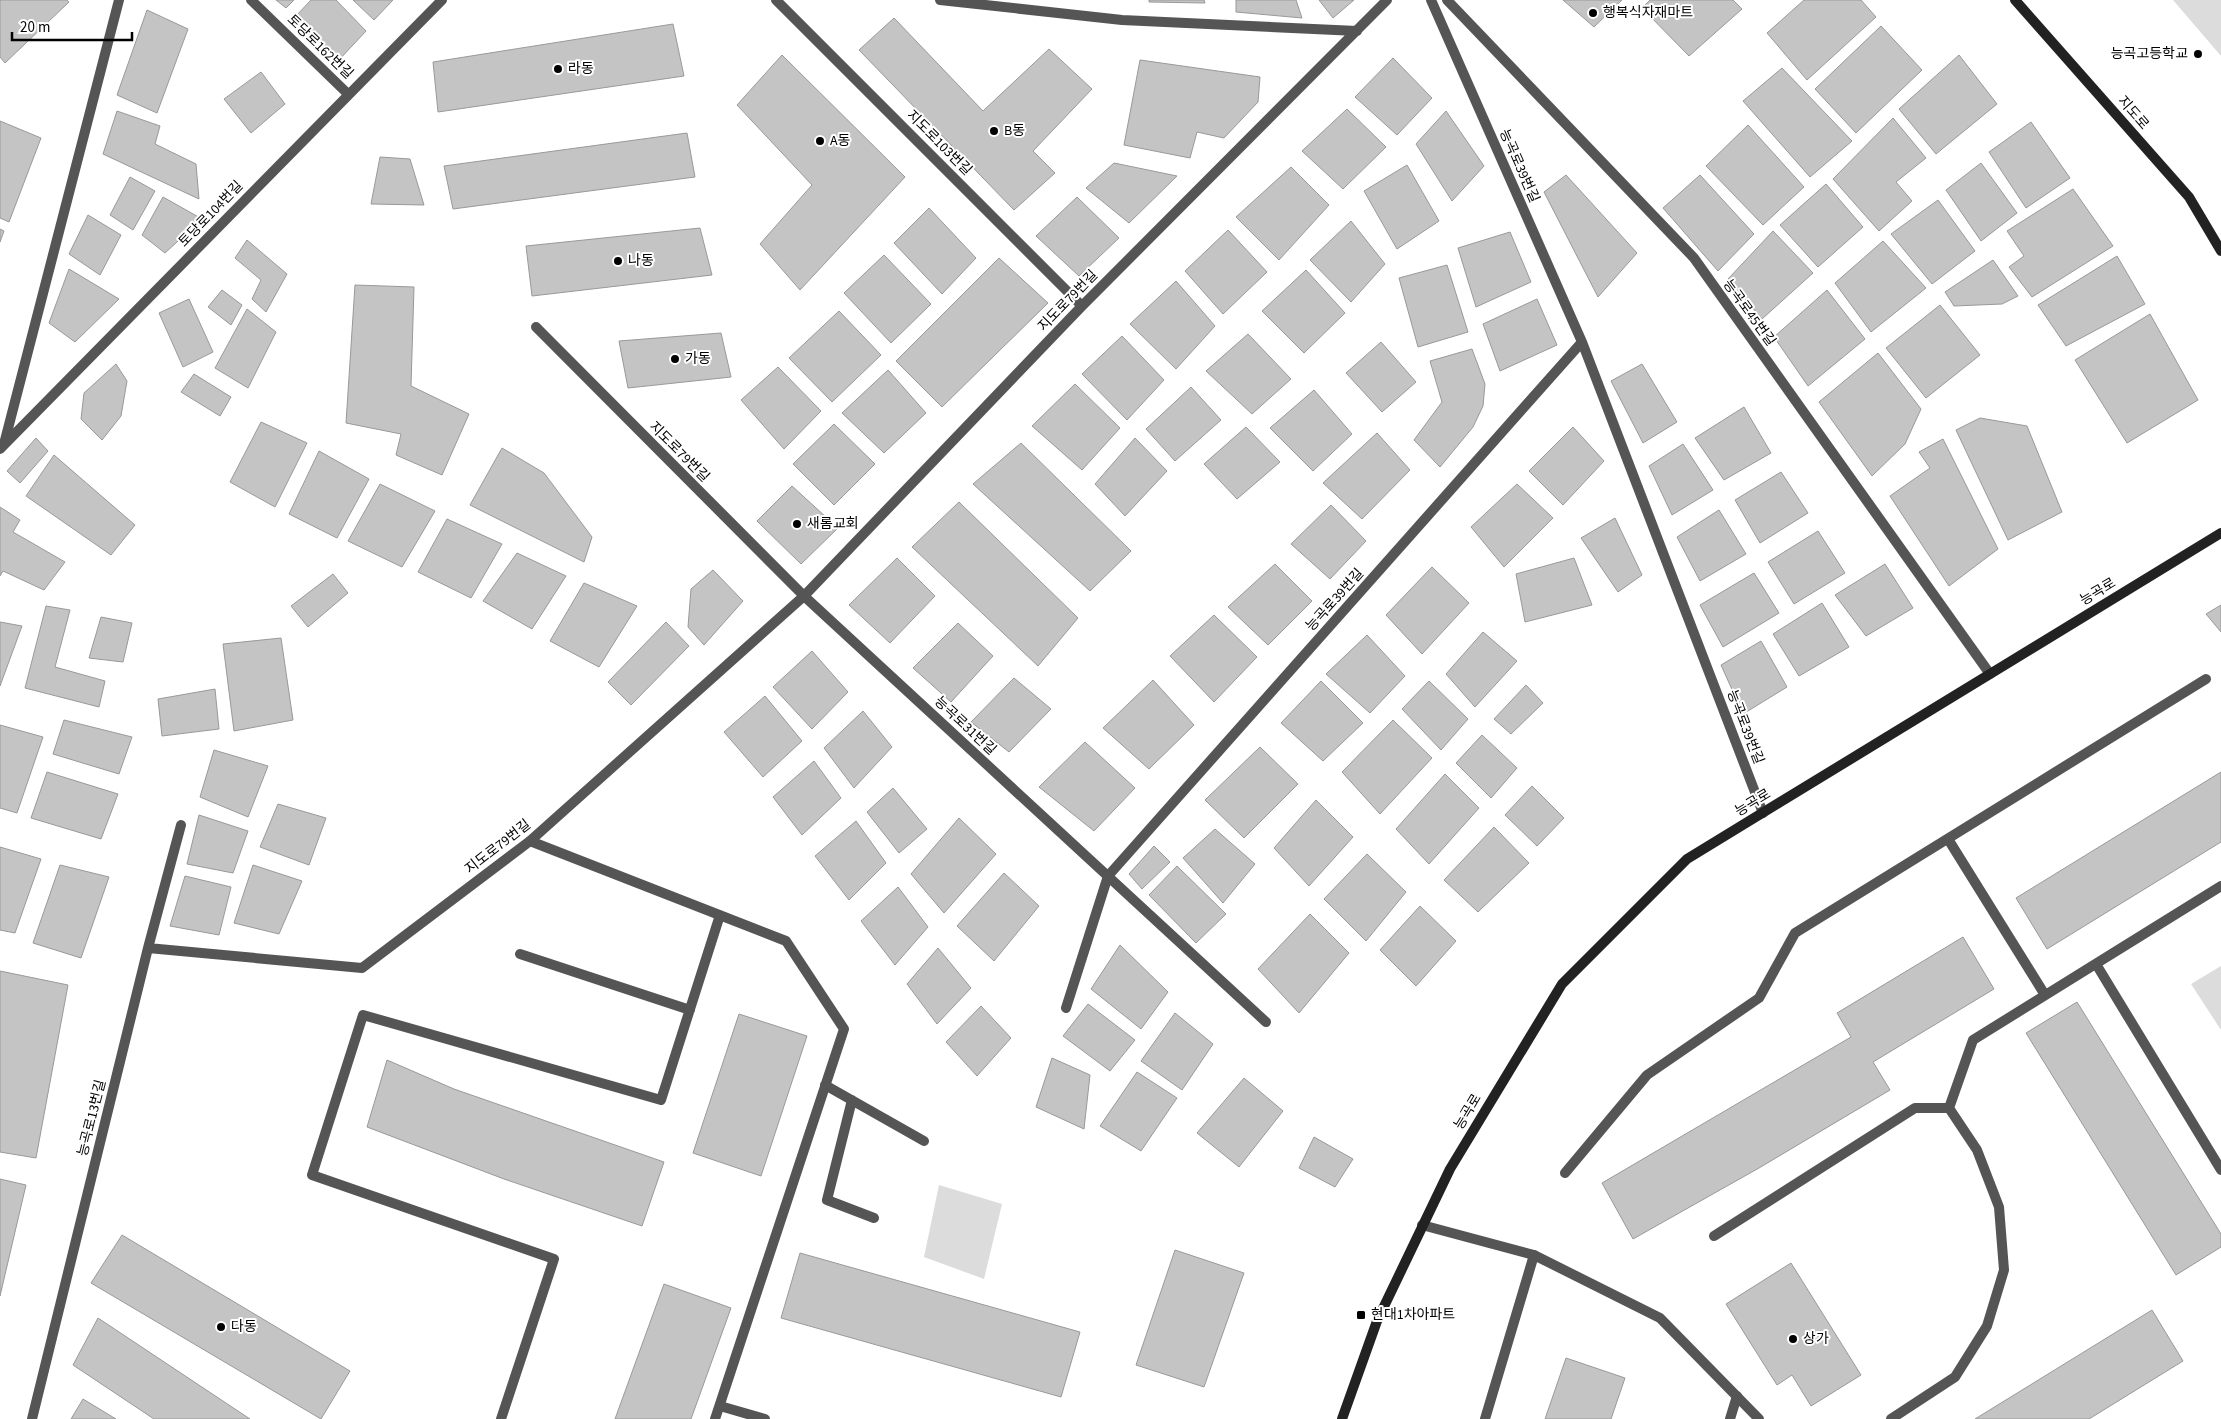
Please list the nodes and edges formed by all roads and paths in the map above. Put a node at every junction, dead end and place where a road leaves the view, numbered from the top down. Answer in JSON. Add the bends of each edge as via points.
{"nodes":[{"id":1,"x":120,"y":0,"type":"edge"},
{"id":2,"x":251,"y":0,"type":"edge"},
{"id":3,"x":442,"y":0,"type":"edge"},
{"id":4,"x":776,"y":0,"type":"edge"},
{"id":5,"x":940,"y":0,"type":"edge"},
{"id":6,"x":1387,"y":0,"type":"edge"},
{"id":7,"x":1431,"y":0,"type":"edge"},
{"id":8,"x":1446,"y":0,"type":"edge"},
{"id":9,"x":2015,"y":0,"type":"edge"},
{"id":10,"x":1357,"y":31,"type":"junction"},
{"id":11,"x":348,"y":94,"type":"junction"},
{"id":12,"x":2221,"y":251,"type":"edge"},
{"id":13,"x":1082,"y":306,"type":"junction"},
{"id":14,"x":536,"y":327,"type":"dead end"},
{"id":15,"x":1582,"y":342,"type":"junction"},
{"id":16,"x":2,"y":447,"type":"edge"},
{"id":17,"x":2221,"y":533,"type":"edge"},
{"id":18,"x":804,"y":596,"type":"junction"},
{"id":19,"x":1990,"y":674,"type":"junction"},
{"id":20,"x":2206,"y":679,"type":"dead end"},
{"id":21,"x":1763,"y":813,"type":"junction"},
{"id":22,"x":182,"y":825,"type":"dead end"},
{"id":23,"x":1948,"y":838,"type":"junction"},
{"id":24,"x":530,"y":841,"type":"junction"},
{"id":25,"x":1108,"y":876,"type":"junction"},
{"id":26,"x":2221,"y":886,"type":"edge"},
{"id":27,"x":720,"y":915,"type":"junction"},
{"id":28,"x":148,"y":948,"type":"junction"},
{"id":29,"x":520,"y":954,"type":"dead end"},
{"id":30,"x":2096,"y":964,"type":"junction"},
{"id":31,"x":2045,"y":995,"type":"junction"},
{"id":32,"x":1066,"y":1008,"type":"dead end"},
{"id":33,"x":690,"y":1010,"type":"junction"},
{"id":34,"x":1266,"y":1022,"type":"dead end"},
{"id":35,"x":825,"y":1085,"type":"junction"},
{"id":36,"x":852,"y":1100,"type":"junction"},
{"id":37,"x":1949,"y":1108,"type":"junction"},
{"id":38,"x":924,"y":1141,"type":"dead end"},
{"id":39,"x":2221,"y":1170,"type":"edge"},
{"id":40,"x":1565,"y":1173,"type":"dead end"},
{"id":41,"x":874,"y":1218,"type":"dead end"},
{"id":42,"x":1422,"y":1225,"type":"junction"},
{"id":43,"x":1714,"y":1236,"type":"dead end"},
{"id":44,"x":1534,"y":1255,"type":"junction"},
{"id":45,"x":1737,"y":1396,"type":"junction"},
{"id":46,"x":720,"y":1406,"type":"junction"},
{"id":47,"x":32,"y":1419,"type":"edge"},
{"id":48,"x":501,"y":1419,"type":"edge"},
{"id":49,"x":715,"y":1419,"type":"edge"},
{"id":50,"x":765,"y":1419,"type":"edge"},
{"id":51,"x":1342,"y":1419,"type":"edge"},
{"id":52,"x":1485,"y":1419,"type":"edge"},
{"id":53,"x":1730,"y":1419,"type":"edge"},
{"id":54,"x":1759,"y":1419,"type":"edge"},
{"id":55,"x":1890,"y":1419,"type":"edge"}],
"edges":[{"from":1,"to":16,"type":"street"},
{"from":2,"to":11,"type":"street","name":"토당로162번길"},
{"from":3,"to":11,"type":"street","name":"토당로104번길"},
{"from":4,"to":13,"type":"street","name":"지도로103번길"},
{"from":5,"to":10,"type":"street","via":[[1122,20]]},
{"from":6,"to":10,"type":"street","name":"지도로79번길"},
{"from":7,"to":15,"type":"street","name":"능곡로39번길"},
{"from":8,"to":19,"type":"street","name":"능곡로45번길","via":[[1694,258]]},
{"from":9,"to":12,"type":"street","name":"지도로","via":[[2189,197]]},
{"from":10,"to":13,"type":"street","name":"지도로79번길"},
{"from":11,"to":16,"type":"street","name":"토당로104번길"},
{"from":13,"to":18,"type":"street","name":"지도로79번길"},
{"from":14,"to":18,"type":"street","name":"지도로79번길"},
{"from":15,"to":21,"type":"street","name":"능곡로39번길"},
{"from":15,"to":25,"type":"street","name":"능곡로39번길"},
{"from":17,"to":19,"type":"street","name":"능곡로"},
{"from":18,"to":24,"type":"street","name":"지도로79번길"},
{"from":18,"to":25,"type":"street","name":"능곡로31번길"},
{"from":19,"to":21,"type":"street","name":"능곡로"},
{"from":20,"to":23,"type":"street"},
{"from":21,"to":42,"type":"street","name":"능곡로","via":[[1687,859],[1562,984],[1450,1169]]},
{"from":22,"to":28,"type":"street","name":"능곡로13번길"},
{"from":23,"to":31,"type":"street"},
{"from":23,"to":40,"type":"street","via":[[1795,934],[1759,998],[1647,1075]]},
{"from":24,"to":27,"type":"street"},
{"from":24,"to":28,"type":"street","name":"지도로79번길","via":[[362,968]]},
{"from":25,"to":32,"type":"street"},
{"from":25,"to":34,"type":"street","name":"능곡로31번길"},
{"from":26,"to":30,"type":"street"},
{"from":27,"to":33,"type":"street"},
{"from":27,"to":35,"type":"street","via":[[786,941],[844,1029]]},
{"from":28,"to":47,"type":"street","name":"능곡로13번길"},
{"from":29,"to":33,"type":"street"},
{"from":30,"to":31,"type":"street"},
{"from":30,"to":39,"type":"street"},
{"from":31,"to":37,"type":"street","via":[[1973,1040]]},
{"from":33,"to":48,"type":"street","via":[[661,1100],[363,1015],[312,1175],[554,1259]]},
{"from":35,"to":36,"type":"street"},
{"from":35,"to":46,"type":"street"},
{"from":36,"to":38,"type":"street"},
{"from":36,"to":41,"type":"street","via":[[827,1200]]},
{"from":37,"to":43,"type":"street","via":[[1915,1108]]},
{"from":37,"to":55,"type":"street","via":[[1977,1150],[1999,1207],[2004,1270],[1987,1326],[1955,1377]]},
{"from":42,"to":44,"type":"street"},
{"from":42,"to":51,"type":"street","name":"능곡로","via":[[1377,1321]]},
{"from":44,"to":45,"type":"street","via":[[1660,1318]]},
{"from":44,"to":52,"type":"street"},
{"from":45,"to":53,"type":"street"},
{"from":45,"to":54,"type":"street"},
{"from":46,"to":49,"type":"street"},
{"from":46,"to":50,"type":"street"}]}
